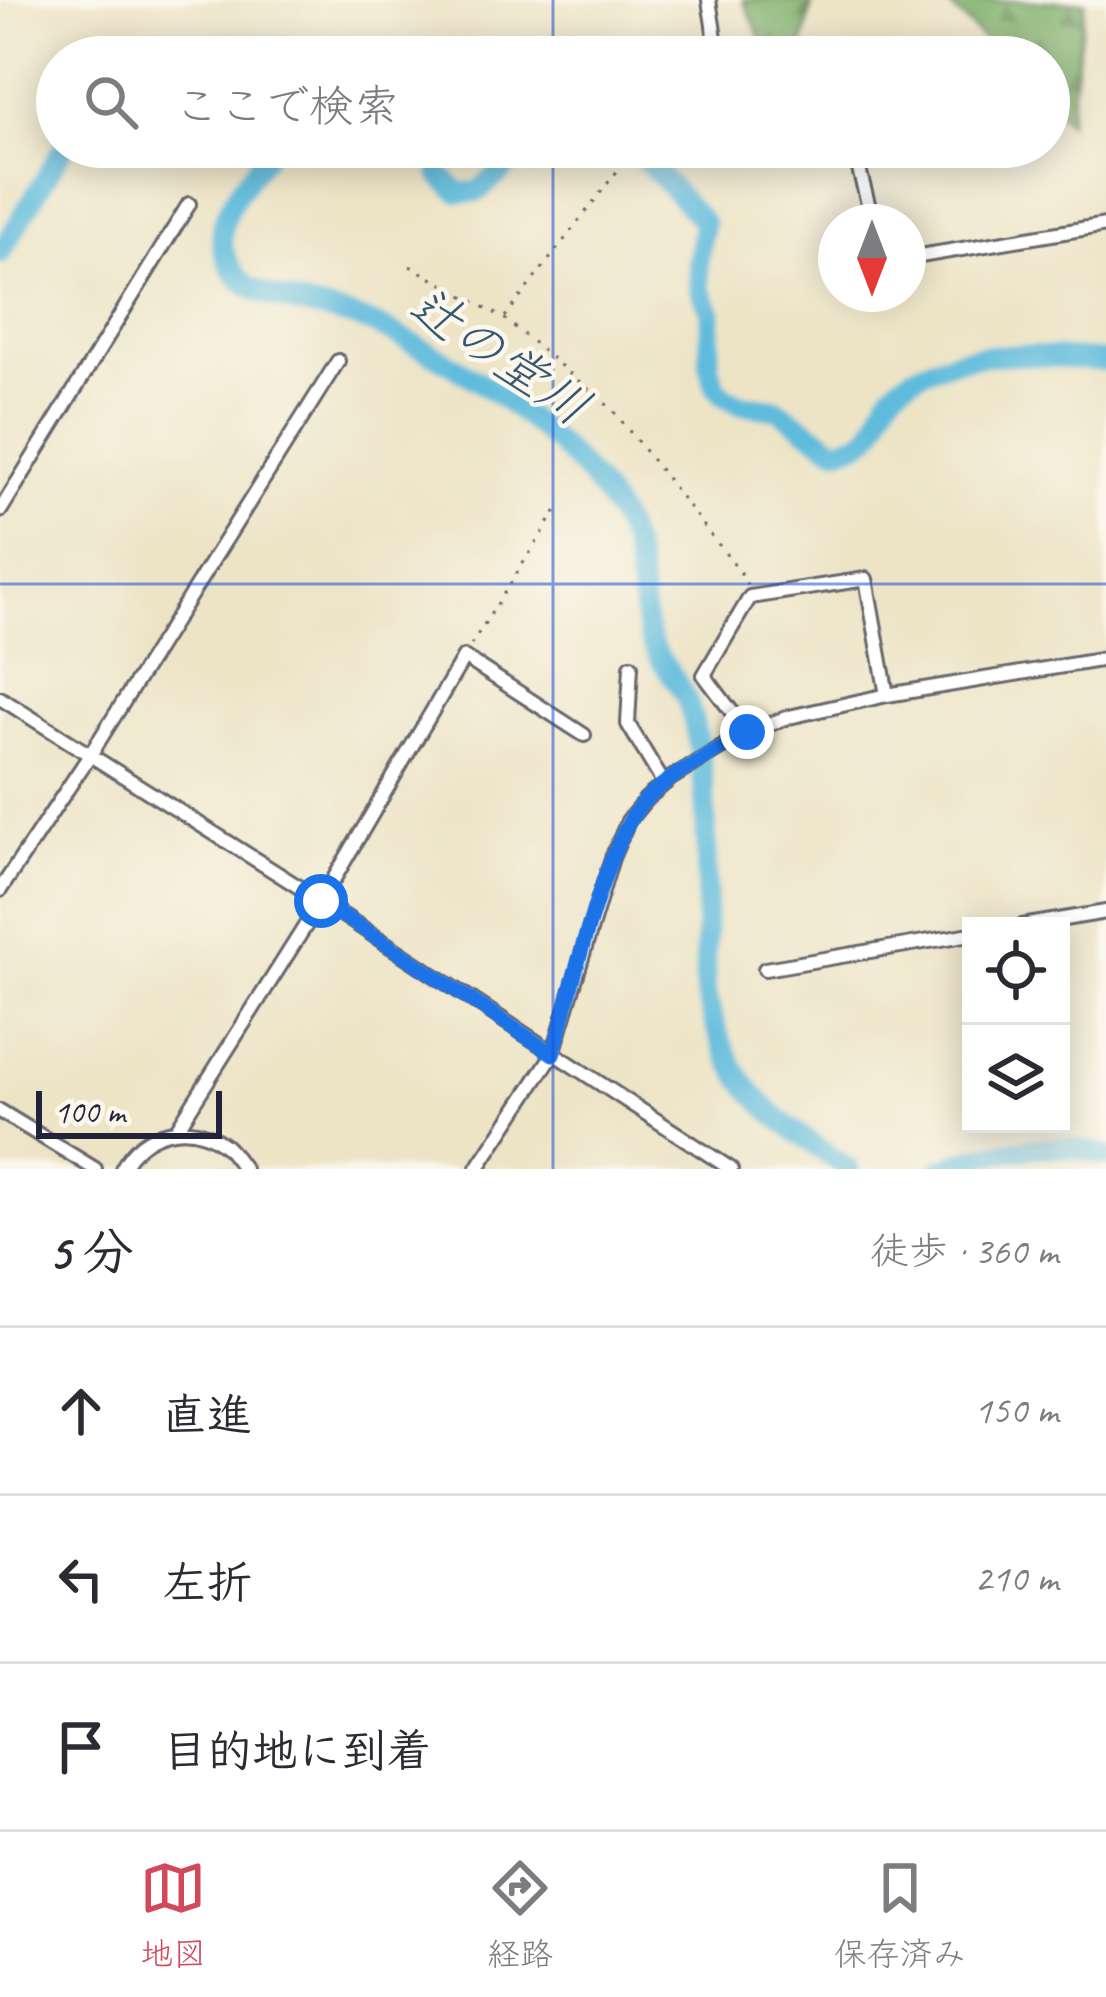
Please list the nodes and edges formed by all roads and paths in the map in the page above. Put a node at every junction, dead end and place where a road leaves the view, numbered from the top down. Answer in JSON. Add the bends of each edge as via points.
{"nodes":[{"id":1,"x":709,"y":0,"type":"edge"},
{"id":2,"x":715,"y":36,"type":"edge"},
{"id":3,"x":619,"y":168,"type":"edge"},
{"id":4,"x":859,"y":168,"type":"edge"},
{"id":5,"x":868,"y":204,"type":"edge"},
{"id":6,"x":189,"y":205,"type":"dead end"},
{"id":7,"x":1106,"y":225,"type":"edge"},
{"id":8,"x":926,"y":255,"type":"edge"},
{"id":9,"x":410,"y":266,"type":"dead end"},
{"id":10,"x":504,"y":318,"type":"junction"},
{"id":11,"x":338,"y":361,"type":"dead end"},
{"id":12,"x":560,"y":507,"type":"dead end"},
{"id":13,"x":0,"y":511,"type":"edge"},
{"id":14,"x":750,"y":597,"type":"junction"},
{"id":15,"x":464,"y":657,"type":"junction"},
{"id":16,"x":1106,"y":659,"type":"edge"},
{"id":17,"x":631,"y":666,"type":"dead end"},
{"id":18,"x":886,"y":695,"type":"junction"},
{"id":19,"x":0,"y":698,"type":"edge"},
{"id":20,"x":584,"y":735,"type":"dead end"},
{"id":21,"x":742,"y":736,"type":"junction"},
{"id":22,"x":90,"y":755,"type":"junction"},
{"id":23,"x":668,"y":781,"type":"junction"},
{"id":24,"x":0,"y":890,"type":"edge"},
{"id":25,"x":321,"y":901,"type":"junction"},
{"id":26,"x":1106,"y":912,"type":"edge"},
{"id":27,"x":1070,"y":918,"type":"edge"},
{"id":28,"x":962,"y":936,"type":"edge"},
{"id":29,"x":765,"y":969,"type":"dead end"},
{"id":30,"x":553,"y":1054,"type":"junction"},
{"id":31,"x":0,"y":1112,"type":"edge"},
{"id":32,"x":177,"y":1129,"type":"junction"},
{"id":33,"x":95,"y":1169,"type":"edge"},
{"id":34,"x":122,"y":1169,"type":"edge"},
{"id":35,"x":244,"y":1169,"type":"edge"},
{"id":36,"x":477,"y":1169,"type":"edge"},
{"id":37,"x":731,"y":1169,"type":"edge"}],
"edges":[{"from":1,"to":2,"type":"street"},
{"from":3,"to":10,"type":"path"},
{"from":4,"to":5,"type":"street"},
{"from":6,"to":13,"type":"street"},
{"from":7,"to":8,"type":"street"},
{"from":9,"to":10,"type":"path"},
{"from":10,"to":14,"type":"path","via":[[612,409],[744,577]]},
{"from":11,"to":22,"type":"street"},
{"from":12,"to":15,"type":"path"},
{"from":14,"to":18,"type":"street","via":[[866,579]]},
{"from":14,"to":21,"type":"street","via":[[704,675]]},
{"from":15,"to":20,"type":"street"},
{"from":15,"to":25,"type":"street"},
{"from":16,"to":18,"type":"street"},
{"from":17,"to":23,"type":"street","via":[[628,724]]},
{"from":18,"to":21,"type":"street"},
{"from":19,"to":22,"type":"street"},
{"from":21,"to":23,"type":"street"},
{"from":22,"to":24,"type":"street"},
{"from":22,"to":25,"type":"street"},
{"from":23,"to":30,"type":"street","via":[[628,821],[612,858]]},
{"from":25,"to":30,"type":"street"},
{"from":25,"to":32,"type":"street"},
{"from":26,"to":27,"type":"street"},
{"from":28,"to":29,"type":"street"},
{"from":30,"to":36,"type":"street"},
{"from":30,"to":37,"type":"street"},
{"from":31,"to":33,"type":"street"},
{"from":32,"to":34,"type":"street","via":[[130,1153]]},
{"from":32,"to":35,"type":"street","via":[[224,1144]]}]}
